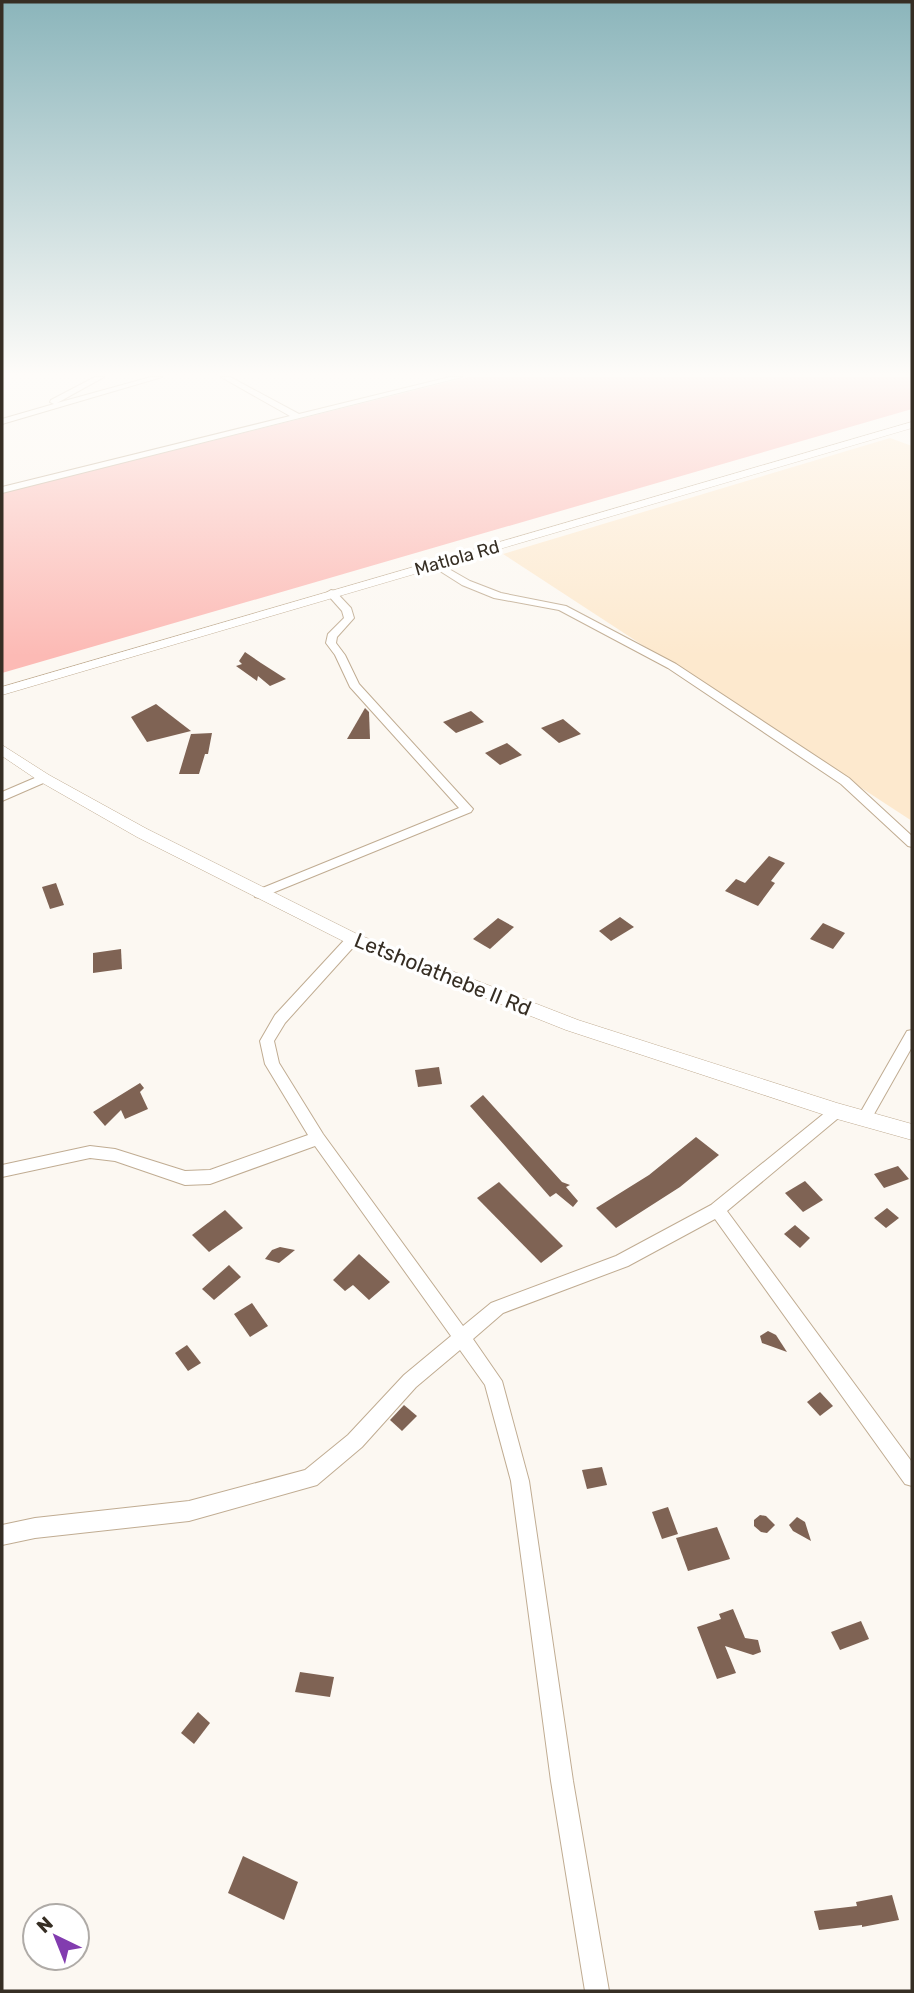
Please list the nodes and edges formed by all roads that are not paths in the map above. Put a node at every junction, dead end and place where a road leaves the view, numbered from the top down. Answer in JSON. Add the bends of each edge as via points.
{"nodes":[{"id":1,"x":84,"y":470,"type":"edge"},
{"id":2,"x":758,"y":470,"type":"edge"},
{"id":3,"x":2,"y":490,"type":"edge"},
{"id":4,"x":435,"y":564,"type":"junction"},
{"id":5,"x":331,"y":593,"type":"junction"},
{"id":6,"x":2,"y":691,"type":"edge"},
{"id":7,"x":2,"y":749,"type":"edge"},
{"id":8,"x":44,"y":778,"type":"junction"},
{"id":9,"x":2,"y":797,"type":"edge"},
{"id":10,"x":912,"y":843,"type":"edge"},
{"id":11,"x":260,"y":894,"type":"junction"},
{"id":12,"x":353,"y":939,"type":"junction"},
{"id":13,"x":912,"y":1035,"type":"edge"},
{"id":14,"x":837,"y":1111,"type":"junction"},
{"id":15,"x":864,"y":1119,"type":"junction"},
{"id":16,"x":912,"y":1132,"type":"edge"},
{"id":17,"x":318,"y":1138,"type":"junction"},
{"id":18,"x":2,"y":1171,"type":"edge"},
{"id":19,"x":717,"y":1210,"type":"junction"},
{"id":20,"x":460,"y":1336,"type":"junction"},
{"id":21,"x":912,"y":1476,"type":"edge"},
{"id":22,"x":2,"y":1535,"type":"edge"},
{"id":23,"x":597,"y":1991,"type":"edge"}],
"edges":[{"from":1,"to":3,"type":"street"},
{"from":2,"to":4,"type":"street","name":"Matlola Rd"},
{"from":4,"to":5,"type":"street","name":"Matlola Rd"},
{"from":4,"to":10,"type":"street","via":[[498,596],[562,608],[672,666],[845,780]]},
{"from":5,"to":6,"type":"street","name":"Matlola Rd"},
{"from":5,"to":11,"type":"street","via":[[349,618],[331,643],[354,685],[467,809]]},
{"from":7,"to":8,"type":"street","name":"Letsholathebe II Rd"},
{"from":8,"to":9,"type":"street"},
{"from":8,"to":11,"type":"street","name":"Letsholathebe II Rd"},
{"from":11,"to":12,"type":"street","name":"Letsholathebe II Rd"},
{"from":12,"to":14,"type":"street","name":"Letsholathebe II Rd","via":[[572,1025]]},
{"from":12,"to":17,"type":"street","via":[[280,1019],[267,1041],[272,1064]]},
{"from":13,"to":15,"type":"street"},
{"from":14,"to":15,"type":"street","name":"Letsholathebe II Rd"},
{"from":14,"to":19,"type":"street"},
{"from":15,"to":16,"type":"street","name":"Letsholathebe II Rd"},
{"from":17,"to":18,"type":"street","via":[[210,1177],[185,1178],[115,1155],[90,1152]]},
{"from":17,"to":20,"type":"street"},
{"from":19,"to":20,"type":"street","via":[[622,1261],[497,1308]]},
{"from":19,"to":21,"type":"street"},
{"from":20,"to":22,"type":"street","via":[[410,1381],[355,1441],[310,1478],[188,1511]]},
{"from":20,"to":23,"type":"street","via":[[493,1381],[520,1481]]}]}
